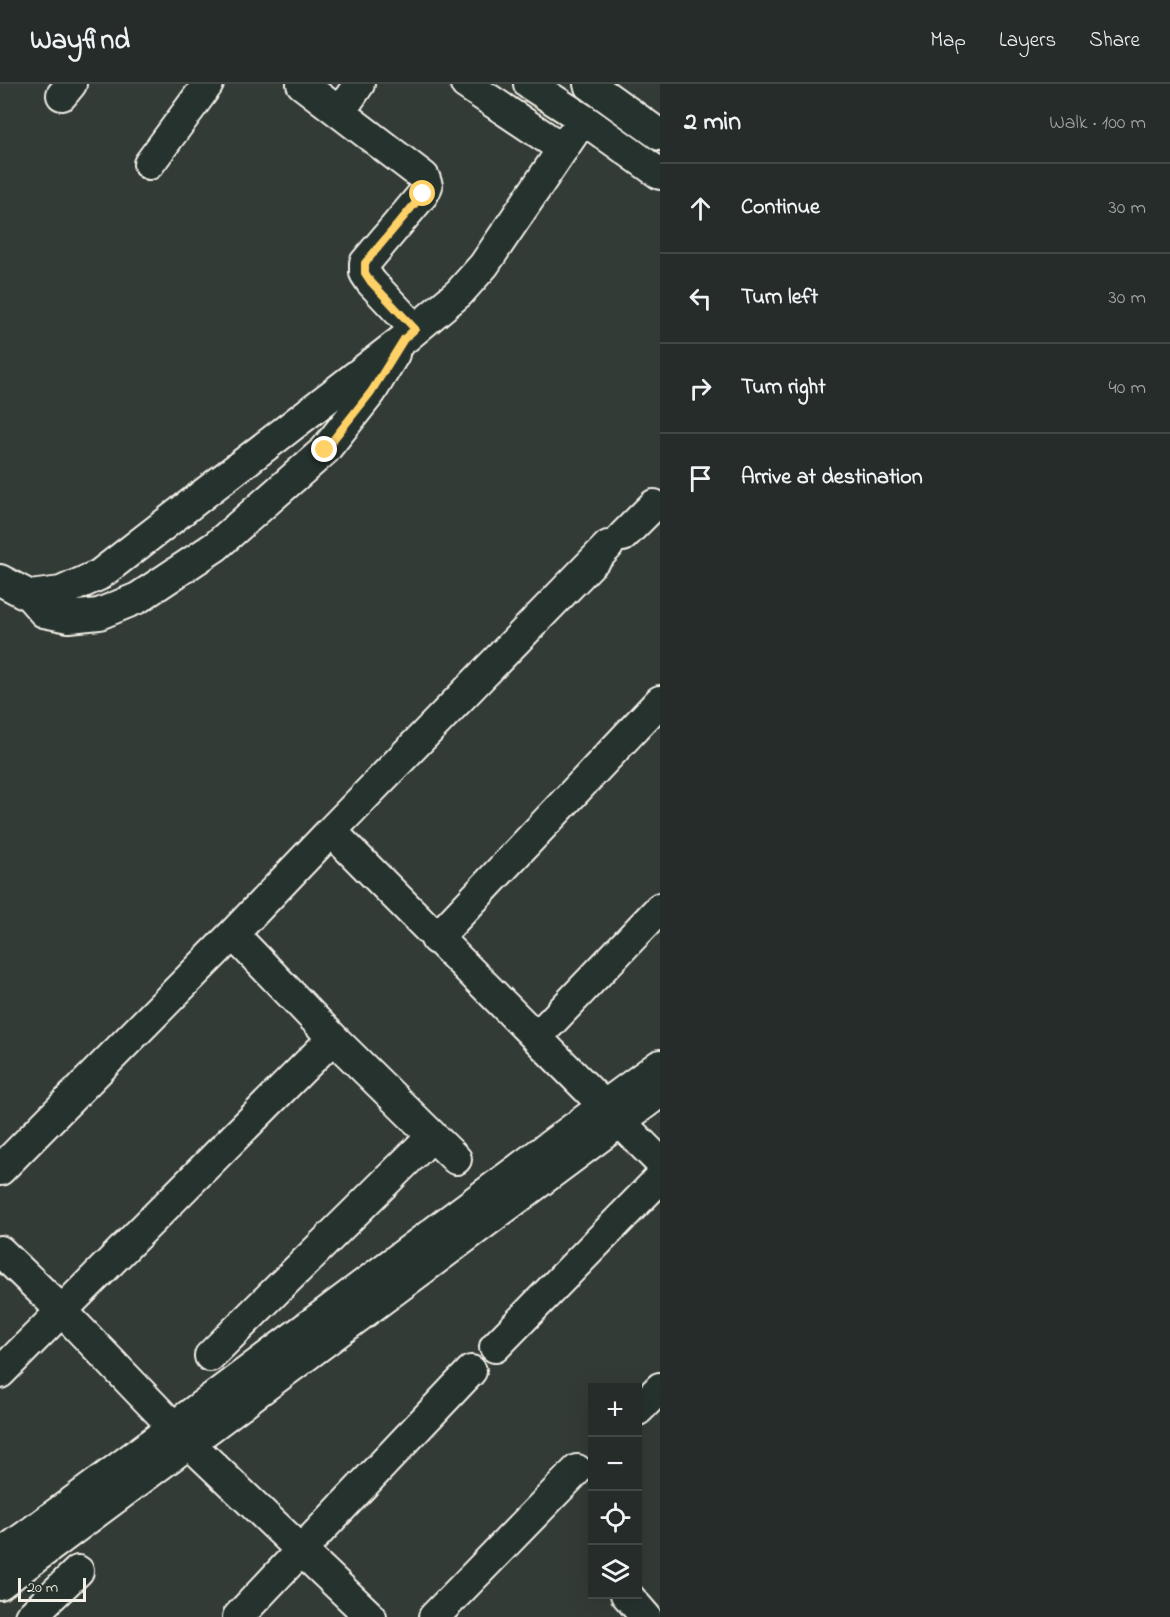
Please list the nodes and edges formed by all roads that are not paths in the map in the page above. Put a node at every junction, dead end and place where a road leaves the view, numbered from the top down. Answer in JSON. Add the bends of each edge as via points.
{"nodes":[{"id":1,"x":208,"y":84,"type":"edge"},
{"id":2,"x":302,"y":84,"type":"edge"},
{"id":3,"x":360,"y":84,"type":"edge"},
{"id":4,"x":466,"y":84,"type":"edge"},
{"id":5,"x":529,"y":84,"type":"edge"},
{"id":6,"x":589,"y":84,"type":"edge"},
{"id":7,"x":609,"y":93,"type":"edge"},
{"id":8,"x":340,"y":112,"type":"junction"},
{"id":9,"x":583,"y":119,"type":"junction"},
{"id":10,"x":660,"y":135,"type":"edge"},
{"id":11,"x":563,"y":148,"type":"junction"},
{"id":12,"x":148,"y":164,"type":"dead end"},
{"id":13,"x":660,"y":174,"type":"edge"},
{"id":14,"x":410,"y":334,"type":"junction"},
{"id":15,"x":658,"y":505,"type":"edge"},
{"id":16,"x":0,"y":580,"type":"edge"},
{"id":17,"x":30,"y":596,"type":"junction"},
{"id":18,"x":660,"y":701,"type":"edge"},
{"id":19,"x":331,"y":831,"type":"junction"},
{"id":20,"x":660,"y":909,"type":"edge"},
{"id":21,"x":233,"y":934,"type":"junction"},
{"id":22,"x":436,"y":939,"type":"junction"},
{"id":23,"x":537,"y":1037,"type":"junction"},
{"id":24,"x":333,"y":1038,"type":"junction"},
{"id":25,"x":660,"y":1065,"type":"edge"},
{"id":26,"x":660,"y":1092,"type":"edge"},
{"id":27,"x":613,"y":1113,"type":"junction"},
{"id":28,"x":432,"y":1136,"type":"junction"},
{"id":29,"x":456,"y":1159,"type":"dead end"},
{"id":30,"x":660,"y":1162,"type":"edge"},
{"id":31,"x":0,"y":1170,"type":"edge"},
{"id":32,"x":660,"y":1178,"type":"edge"},
{"id":33,"x":0,"y":1251,"type":"edge"},
{"id":34,"x":62,"y":1311,"type":"junction"},
{"id":35,"x":495,"y":1347,"type":"dead end"},
{"id":36,"x":210,"y":1356,"type":"dead end"},
{"id":37,"x":471,"y":1371,"type":"dead end"},
{"id":38,"x":0,"y":1373,"type":"edge"},
{"id":39,"x":660,"y":1388,"type":"edge"},
{"id":40,"x":642,"y":1406,"type":"edge"},
{"id":41,"x":182,"y":1435,"type":"junction"},
{"id":42,"x":577,"y":1470,"type":"dead end"},
{"id":43,"x":302,"y":1551,"type":"junction"},
{"id":44,"x":0,"y":1555,"type":"edge"},
{"id":45,"x":78,"y":1571,"type":"dead end"},
{"id":46,"x":0,"y":1584,"type":"edge"},
{"id":47,"x":630,"y":1599,"type":"edge"},
{"id":48,"x":30,"y":1617,"type":"edge"},
{"id":49,"x":238,"y":1617,"type":"edge"},
{"id":50,"x":371,"y":1617,"type":"edge"},
{"id":51,"x":434,"y":1617,"type":"edge"},
{"id":52,"x":646,"y":1617,"type":"edge"}],
"edges":[{"from":1,"to":12,"type":"street"},
{"from":2,"to":8,"type":"street"},
{"from":3,"to":8,"type":"street"},
{"from":4,"to":11,"type":"street"},
{"from":5,"to":9,"type":"street"},
{"from":6,"to":7,"type":"street"},
{"from":7,"to":10,"type":"street"},
{"from":8,"to":14,"type":"street","via":[[424,177],[423,194],[365,263],[365,273]]},
{"from":9,"to":11,"type":"street"},
{"from":9,"to":13,"type":"street"},
{"from":11,"to":14,"type":"street","via":[[484,265],[459,293]]},
{"from":14,"to":17,"type":"street","via":[[99,575],[61,592]]},
{"from":14,"to":17,"type":"street","via":[[325,450],[216,546],[138,598],[99,614],[69,617],[44,612]]},
{"from":15,"to":19,"type":"street","via":[[616,541]]},
{"from":16,"to":17,"type":"street"},
{"from":18,"to":22,"type":"street"},
{"from":19,"to":21,"type":"street"},
{"from":19,"to":22,"type":"street"},
{"from":20,"to":23,"type":"street"},
{"from":21,"to":24,"type":"street"},
{"from":21,"to":31,"type":"street"},
{"from":22,"to":23,"type":"street"},
{"from":23,"to":27,"type":"street"},
{"from":24,"to":28,"type":"street"},
{"from":24,"to":34,"type":"street"},
{"from":25,"to":27,"type":"street"},
{"from":26,"to":27,"type":"street"},
{"from":27,"to":30,"type":"street"},
{"from":27,"to":41,"type":"street"},
{"from":28,"to":29,"type":"street"},
{"from":28,"to":36,"type":"street"},
{"from":32,"to":35,"type":"street"},
{"from":33,"to":34,"type":"street"},
{"from":34,"to":38,"type":"street"},
{"from":34,"to":41,"type":"street"},
{"from":37,"to":43,"type":"street"},
{"from":39,"to":40,"type":"street"},
{"from":41,"to":43,"type":"street"},
{"from":41,"to":44,"type":"street"},
{"from":41,"to":46,"type":"street"},
{"from":42,"to":51,"type":"street"},
{"from":43,"to":49,"type":"street"},
{"from":43,"to":50,"type":"street"},
{"from":45,"to":48,"type":"street"},
{"from":47,"to":52,"type":"street"}]}
